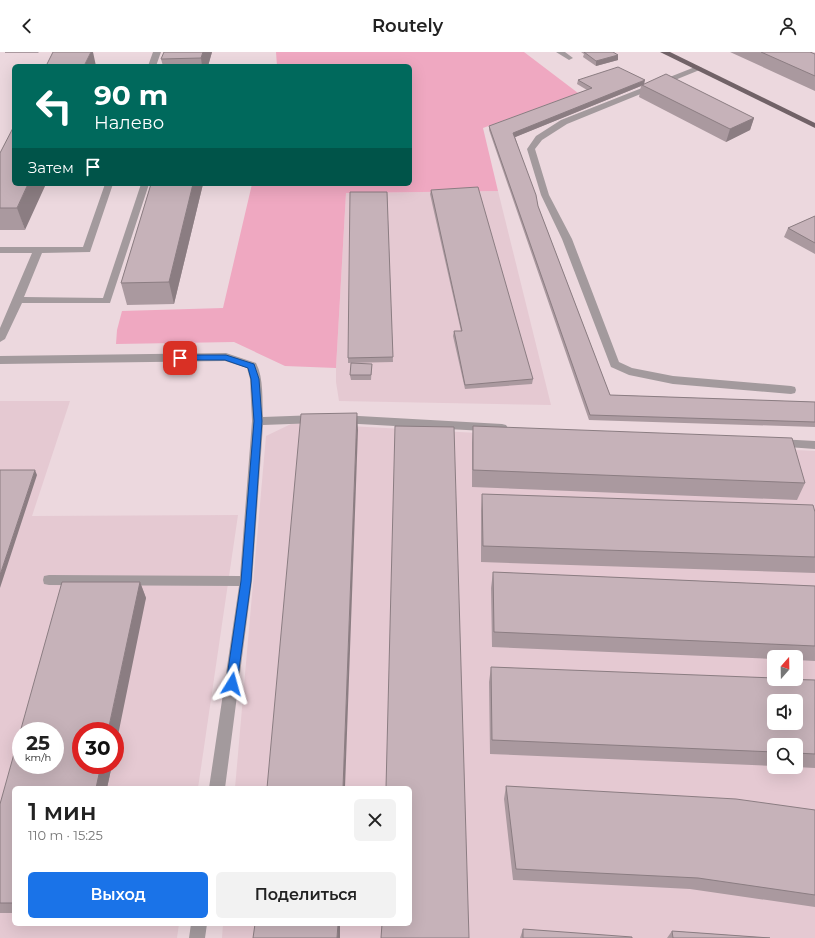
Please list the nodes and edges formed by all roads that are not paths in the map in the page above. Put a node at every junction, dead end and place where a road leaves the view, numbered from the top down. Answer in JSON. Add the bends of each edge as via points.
{"nodes":[{"id":1,"x":157,"y":52,"type":"edge"},
{"id":2,"x":560,"y":52,"type":"edge"},
{"id":3,"x":664,"y":52,"type":"edge"},
{"id":4,"x":569,"y":58,"type":"dead end"},
{"id":5,"x":153,"y":64,"type":"edge"},
{"id":6,"x":698,"y":69,"type":"junction"},
{"id":7,"x":815,"y":126,"type":"edge"},
{"id":8,"x":108,"y":186,"type":"edge"},
{"id":9,"x":143,"y":186,"type":"edge"},
{"id":10,"x":0,"y":250,"type":"edge"},
{"id":11,"x":38,"y":250,"type":"junction"},
{"id":12,"x":18,"y":300,"type":"junction"},
{"id":13,"x":0,"y":339,"type":"edge"},
{"id":14,"x":0,"y":360,"type":"edge"},
{"id":15,"x":791,"y":390,"type":"dead end"},
{"id":16,"x":258,"y":421,"type":"junction"},
{"id":17,"x":514,"y":428,"type":"edge"},
{"id":18,"x":767,"y":442,"type":"edge"},
{"id":19,"x":815,"y":445,"type":"edge"},
{"id":20,"x":49,"y":580,"type":"dead end"},
{"id":21,"x":246,"y":581,"type":"junction"},
{"id":22,"x":217,"y":786,"type":"edge"},
{"id":23,"x":199,"y":926,"type":"edge"},
{"id":24,"x":197,"y":938,"type":"edge"}],
"edges":[{"from":1,"to":5,"type":"street"},
{"from":2,"to":4,"type":"street"},
{"from":3,"to":6,"type":"main road"},
{"from":6,"to":7,"type":"main road"},
{"from":6,"to":15,"type":"street","via":[[564,122],[539,138],[531,149],[545,195],[567,239],[615,364],[629,371],[673,380]]},
{"from":8,"to":11,"type":"street","via":[[87,250]]},
{"from":9,"to":12,"type":"street","via":[[107,301]]},
{"from":10,"to":11,"type":"street"},
{"from":11,"to":12,"type":"street"},
{"from":12,"to":13,"type":"street"},
{"from":14,"to":16,"type":"street","via":[[226,357],[252,366]]},
{"from":16,"to":17,"type":"street","via":[[339,419]]},
{"from":16,"to":21,"type":"street"},
{"from":18,"to":19,"type":"street"},
{"from":20,"to":21,"type":"street"},
{"from":21,"to":22,"type":"street"},
{"from":23,"to":24,"type":"street"}]}
